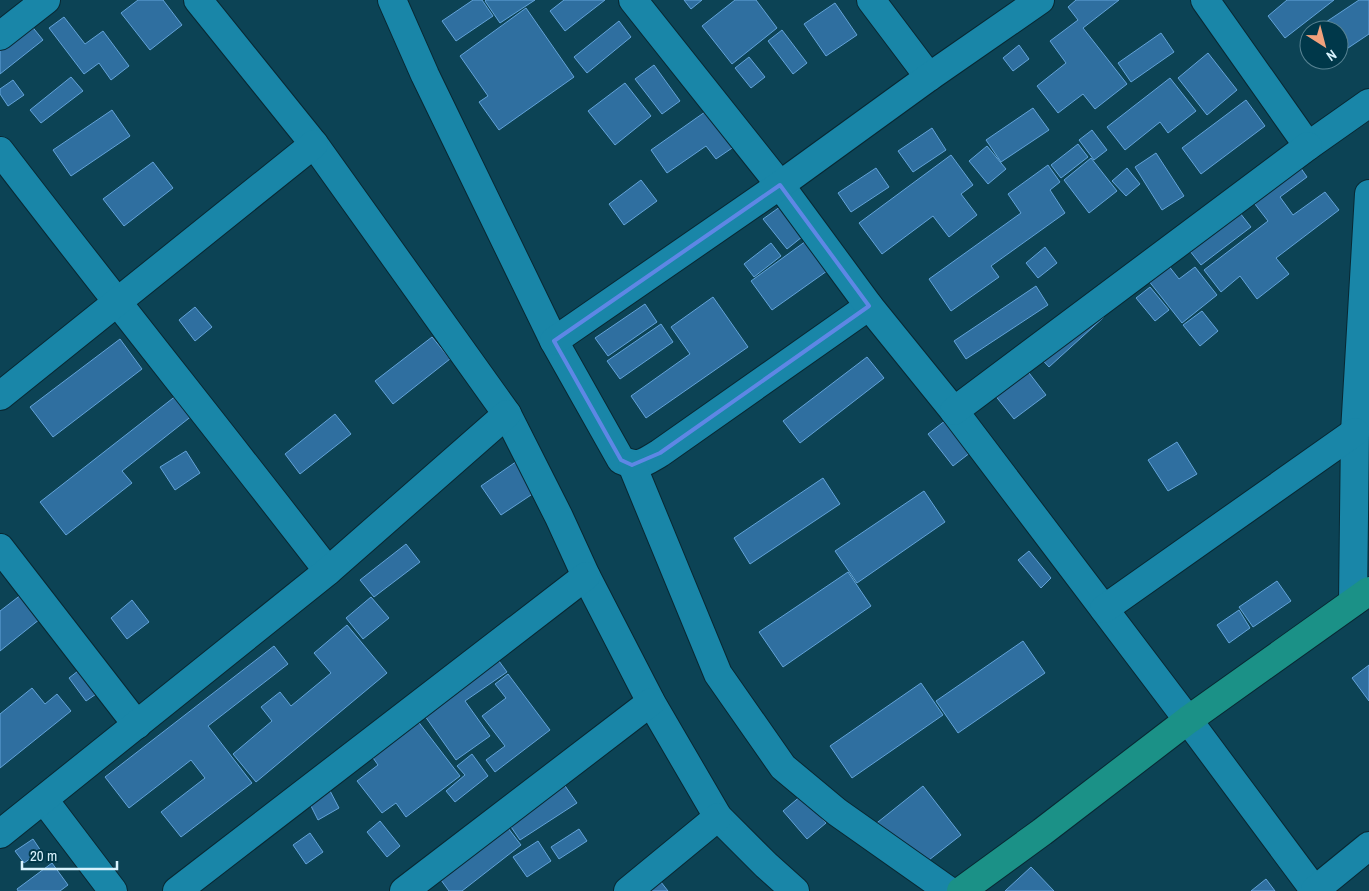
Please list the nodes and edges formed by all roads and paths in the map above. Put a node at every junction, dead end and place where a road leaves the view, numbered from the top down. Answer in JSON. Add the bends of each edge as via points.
{"nodes":[{"id":1,"x":46,"y":0,"type":"edge"},
{"id":2,"x":198,"y":0,"type":"edge"},
{"id":3,"x":392,"y":0,"type":"edge"},
{"id":4,"x":633,"y":0,"type":"edge"},
{"id":5,"x":872,"y":0,"type":"edge"},
{"id":6,"x":1040,"y":0,"type":"edge"},
{"id":7,"x":1205,"y":0,"type":"edge"},
{"id":8,"x":0,"y":36,"type":"edge"},
{"id":9,"x":929,"y":77,"type":"junction"},
{"id":10,"x":1369,"y":103,"type":"edge"},
{"id":11,"x":314,"y":144,"type":"junction"},
{"id":12,"x":1308,"y":146,"type":"junction"},
{"id":13,"x":0,"y":151,"type":"edge"},
{"id":14,"x":780,"y":186,"type":"junction"},
{"id":15,"x":1369,"y":194,"type":"edge"},
{"id":16,"x":117,"y":304,"type":"junction"},
{"id":17,"x":869,"y":306,"type":"junction"},
{"id":18,"x":554,"y":341,"type":"junction"},
{"id":19,"x":0,"y":396,"type":"edge"},
{"id":20,"x":954,"y":411,"type":"junction"},
{"id":21,"x":507,"y":414,"type":"junction"},
{"id":22,"x":1355,"y":432,"type":"junction"},
{"id":23,"x":632,"y":465,"type":"junction"},
{"id":24,"x":0,"y":548,"type":"edge"},
{"id":25,"x":328,"y":571,"type":"junction"},
{"id":26,"x":586,"y":576,"type":"junction"},
{"id":27,"x":1361,"y":597,"type":"edge"},
{"id":28,"x":1104,"y":610,"type":"junction"},
{"id":29,"x":651,"y":702,"type":"junction"},
{"id":30,"x":1188,"y":720,"type":"junction"},
{"id":31,"x":137,"y":725,"type":"junction"},
{"id":32,"x":44,"y":800,"type":"junction"},
{"id":33,"x":718,"y":817,"type":"junction"},
{"id":34,"x":0,"y":834,"type":"edge"},
{"id":35,"x":1369,"y":846,"type":"edge"},
{"id":36,"x":1315,"y":890,"type":"edge"},
{"id":37,"x":113,"y":891,"type":"edge"},
{"id":38,"x":177,"y":891,"type":"edge"},
{"id":39,"x":404,"y":891,"type":"edge"},
{"id":40,"x":628,"y":891,"type":"edge"},
{"id":41,"x":795,"y":891,"type":"edge"},
{"id":42,"x":949,"y":891,"type":"edge"},
{"id":43,"x":961,"y":891,"type":"edge"}],
"edges":[{"from":1,"to":8,"type":"street"},
{"from":2,"to":11,"type":"street"},
{"from":3,"to":18,"type":"street"},
{"from":4,"to":14,"type":"street"},
{"from":5,"to":9,"type":"street"},
{"from":6,"to":9,"type":"street"},
{"from":7,"to":12,"type":"street"},
{"from":9,"to":14,"type":"street"},
{"from":10,"to":12,"type":"street"},
{"from":11,"to":16,"type":"street"},
{"from":11,"to":21,"type":"street"},
{"from":12,"to":20,"type":"street"},
{"from":13,"to":16,"type":"street"},
{"from":14,"to":17,"type":"street"},
{"from":14,"to":18,"type":"street"},
{"from":15,"to":22,"type":"street"},
{"from":16,"to":19,"type":"street"},
{"from":16,"to":25,"type":"street"},
{"from":17,"to":20,"type":"street"},
{"from":17,"to":23,"type":"street","via":[[660,454]]},
{"from":18,"to":23,"type":"street","via":[[621,460]]},
{"from":20,"to":28,"type":"street"},
{"from":21,"to":25,"type":"street"},
{"from":21,"to":26,"type":"street"},
{"from":22,"to":27,"type":"street"},
{"from":22,"to":28,"type":"street"},
{"from":23,"to":42,"type":"street","via":[[718,674],[783,767],[837,812]]},
{"from":24,"to":31,"type":"street"},
{"from":25,"to":31,"type":"street"},
{"from":26,"to":29,"type":"street"},
{"from":26,"to":38,"type":"street"},
{"from":27,"to":30,"type":"main road"},
{"from":28,"to":30,"type":"street"},
{"from":29,"to":33,"type":"street"},
{"from":29,"to":39,"type":"street"},
{"from":30,"to":36,"type":"street"},
{"from":30,"to":43,"type":"main road"},
{"from":31,"to":32,"type":"street"},
{"from":32,"to":34,"type":"street"},
{"from":32,"to":37,"type":"street"},
{"from":33,"to":40,"type":"street"},
{"from":33,"to":41,"type":"street"},
{"from":35,"to":36,"type":"street"}]}
